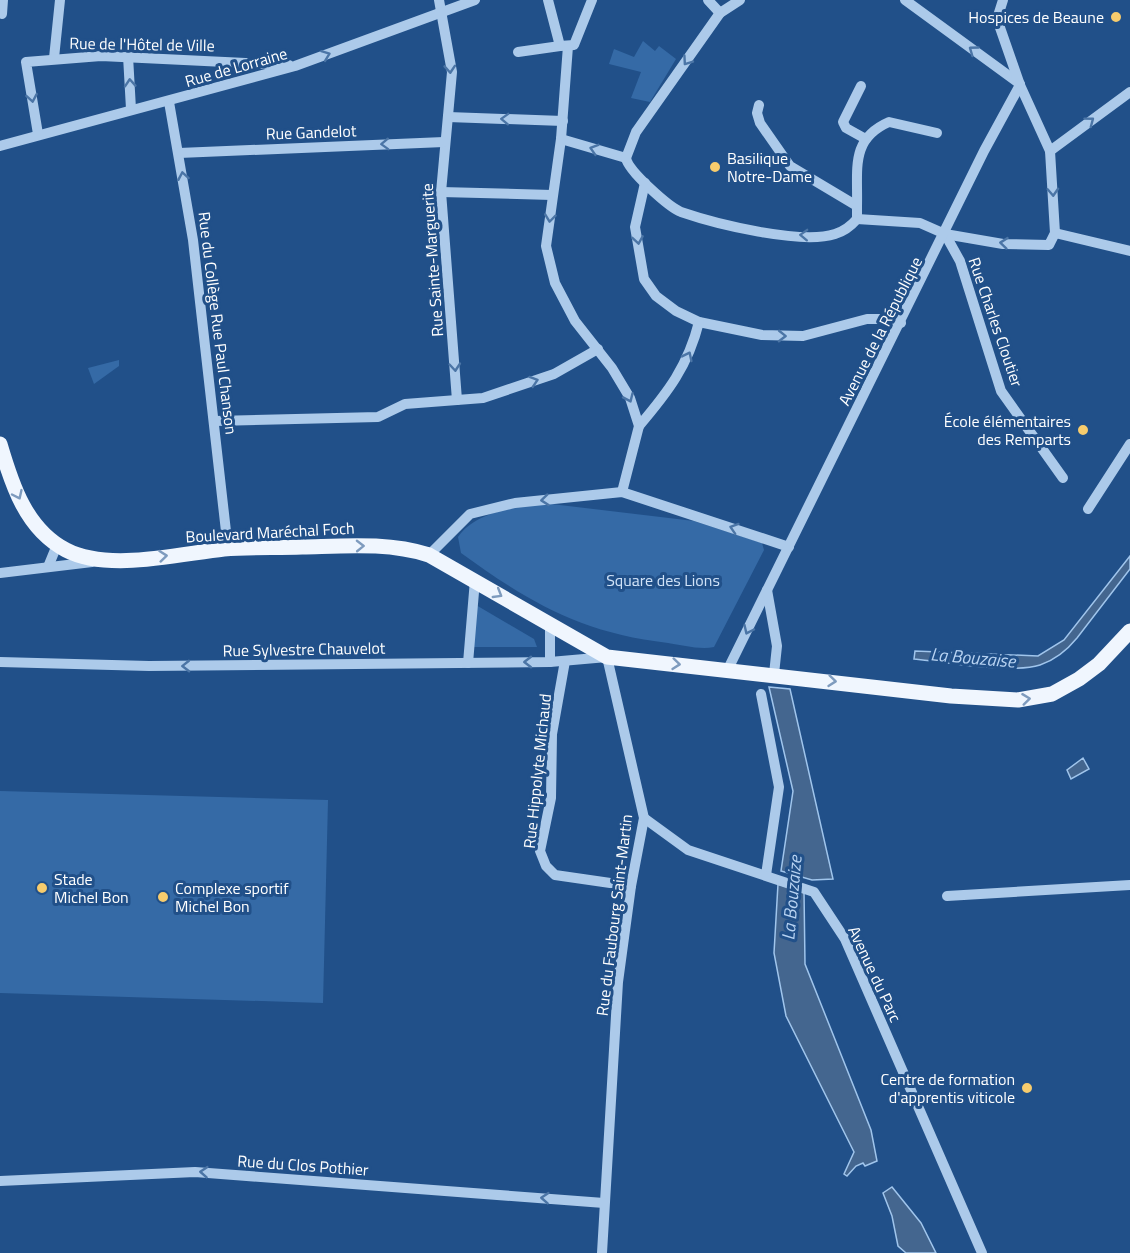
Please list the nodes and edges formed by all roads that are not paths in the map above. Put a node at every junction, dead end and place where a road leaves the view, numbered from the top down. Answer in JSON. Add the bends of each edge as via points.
{"nodes":[{"id":1,"x":3,"y":0,"type":"edge"},
{"id":2,"x":60,"y":0,"type":"edge"},
{"id":3,"x":475,"y":0,"type":"edge"},
{"id":4,"x":548,"y":0,"type":"edge"},
{"id":5,"x":592,"y":0,"type":"edge"},
{"id":6,"x":708,"y":0,"type":"edge"},
{"id":7,"x":740,"y":0,"type":"edge"},
{"id":8,"x":905,"y":0,"type":"edge"},
{"id":9,"x":1003,"y":0,"type":"edge"},
{"id":10,"x":441,"y":5,"type":"edge"},
{"id":11,"x":720,"y":13,"type":"junction"},
{"id":12,"x":2,"y":14,"type":"dead end"},
{"id":13,"x":564,"y":46,"type":"junction"},
{"id":14,"x":518,"y":52,"type":"dead end"},
{"id":15,"x":128,"y":56,"type":"junction"},
{"id":16,"x":54,"y":58,"type":"junction"},
{"id":17,"x":295,"y":66,"type":"junction"},
{"id":18,"x":1020,"y":85,"type":"junction"},
{"id":19,"x":861,"y":86,"type":"dead end"},
{"id":20,"x":1130,"y":92,"type":"edge"},
{"id":21,"x":169,"y":102,"type":"junction"},
{"id":22,"x":759,"y":105,"type":"dead end"},
{"id":23,"x":132,"y":109,"type":"junction"},
{"id":24,"x":448,"y":117,"type":"junction"},
{"id":25,"x":563,"y":121,"type":"junction"},
{"id":26,"x":38,"y":134,"type":"junction"},
{"id":27,"x":937,"y":134,"type":"dead end"},
{"id":28,"x":864,"y":138,"type":"junction"},
{"id":29,"x":561,"y":139,"type":"junction"},
{"id":30,"x":444,"y":142,"type":"junction"},
{"id":31,"x":0,"y":146,"type":"edge"},
{"id":32,"x":1050,"y":151,"type":"junction"},
{"id":33,"x":179,"y":153,"type":"junction"},
{"id":34,"x":626,"y":158,"type":"junction"},
{"id":35,"x":645,"y":183,"type":"junction"},
{"id":36,"x":441,"y":192,"type":"junction"},
{"id":37,"x":552,"y":195,"type":"junction"},
{"id":38,"x":857,"y":206,"type":"junction"},
{"id":39,"x":857,"y":219,"type":"junction"},
{"id":40,"x":1055,"y":233,"type":"junction"},
{"id":41,"x":945,"y":234,"type":"junction"},
{"id":42,"x":1130,"y":251,"type":"edge"},
{"id":43,"x":699,"y":322,"type":"junction"},
{"id":44,"x":901,"y":324,"type":"junction"},
{"id":45,"x":598,"y":348,"type":"junction"},
{"id":46,"x":457,"y":399,"type":"junction"},
{"id":47,"x":215,"y":421,"type":"junction"},
{"id":48,"x":639,"y":426,"type":"junction"},
{"id":49,"x":0,"y":444,"type":"edge"},
{"id":50,"x":1130,"y":444,"type":"edge"},
{"id":51,"x":1063,"y":478,"type":"dead end"},
{"id":52,"x":622,"y":492,"type":"junction"},
{"id":53,"x":1088,"y":509,"type":"dead end"},
{"id":54,"x":57,"y":545,"type":"junction"},
{"id":55,"x":789,"y":547,"type":"junction"},
{"id":56,"x":228,"y":549,"type":"junction"},
{"id":57,"x":429,"y":555,"type":"junction"},
{"id":58,"x":104,"y":561,"type":"junction"},
{"id":59,"x":48,"y":567,"type":"junction"},
{"id":60,"x":0,"y":573,"type":"edge"},
{"id":61,"x":475,"y":580,"type":"junction"},
{"id":62,"x":767,"y":590,"type":"junction"},
{"id":63,"x":550,"y":626,"type":"junction"},
{"id":64,"x":1130,"y":631,"type":"edge"},
{"id":65,"x":1123,"y":648,"type":"edge"},
{"id":66,"x":607,"y":657,"type":"junction"},
{"id":67,"x":565,"y":661,"type":"junction"},
{"id":68,"x":0,"y":662,"type":"edge"},
{"id":69,"x":550,"y":662,"type":"junction"},
{"id":70,"x":468,"y":663,"type":"junction"},
{"id":71,"x":728,"y":669,"type":"junction"},
{"id":72,"x":774,"y":674,"type":"junction"},
{"id":73,"x":761,"y":694,"type":"dead end"},
{"id":74,"x":645,"y":818,"type":"junction"},
{"id":75,"x":766,"y":875,"type":"junction"},
{"id":76,"x":1130,"y":885,"type":"edge"},
{"id":77,"x":631,"y":886,"type":"junction"},
{"id":78,"x":947,"y":896,"type":"dead end"},
{"id":79,"x":0,"y":1181,"type":"edge"},
{"id":80,"x":604,"y":1203,"type":"junction"},
{"id":81,"x":602,"y":1253,"type":"edge"},
{"id":82,"x":982,"y":1253,"type":"edge"}],
"edges":[{"from":1,"to":12,"type":"street"},
{"from":2,"to":16,"type":"street"},
{"from":3,"to":10,"type":"street","name":"Rue de Lorraine"},
{"from":4,"to":13,"type":"street"},
{"from":5,"to":13,"type":"street","via":[[574,45]]},
{"from":6,"to":11,"type":"street"},
{"from":7,"to":11,"type":"street"},
{"from":18,"to":8,"type":"street","one_way":true},
{"from":9,"to":18,"type":"street","via":[[997,19]]},
{"from":17,"to":10,"type":"street","name":"Rue de Lorraine","one_way":true},
{"from":10,"to":24,"type":"street","name":"Rue Sainte-Marguerite","one_way":true,"via":[[452,72]]},
{"from":11,"to":34,"type":"street","one_way":true,"via":[[636,132]]},
{"from":13,"to":14,"type":"street"},
{"from":13,"to":25,"type":"street"},
{"from":15,"to":16,"type":"street","name":"Rue de l'Hôtel de Ville"},
{"from":15,"to":17,"type":"street","name":"Rue de l'Hôtel de Ville"},
{"from":23,"to":15,"type":"street","one_way":true},
{"from":16,"to":26,"type":"street","name":"Rue de l'Hôtel de Ville","one_way":true,"via":[[26,62]]},
{"from":17,"to":21,"type":"street","name":"Rue de Lorraine"},
{"from":18,"to":32,"type":"street"},
{"from":18,"to":41,"type":"street","name":"Avenue de la République"},
{"from":19,"to":28,"type":"street","via":[[843,122]]},
{"from":32,"to":20,"type":"street","one_way":true},
{"from":21,"to":23,"type":"street","name":"Rue de Lorraine"},
{"from":21,"to":33,"type":"street","name":"Rue du Collège Rue Paul Chanson"},
{"from":22,"to":38,"type":"street","via":[[760,123],[790,166]]},
{"from":23,"to":26,"type":"street","name":"Rue de Lorraine"},
{"from":25,"to":24,"type":"street","one_way":true},
{"from":24,"to":30,"type":"street","name":"Rue Sainte-Marguerite"},
{"from":25,"to":29,"type":"street"},
{"from":26,"to":31,"type":"street","name":"Rue de Lorraine"},
{"from":27,"to":28,"type":"street","via":[[889,122]]},
{"from":28,"to":38,"type":"street","via":[[859,148]]},
{"from":34,"to":29,"type":"street","one_way":true},
{"from":29,"to":37,"type":"street"},
{"from":30,"to":33,"type":"street","name":"Rue Gandelot","one_way":true},
{"from":30,"to":36,"type":"street","name":"Rue Sainte-Marguerite"},
{"from":32,"to":40,"type":"street","one_way":true},
{"from":47,"to":33,"type":"street","name":"Rue du Collège Rue Paul Chanson","one_way":true},
{"from":34,"to":35,"type":"street"},
{"from":39,"to":35,"type":"street","one_way":true,"via":[[833,235],[765,233],[679,211]]},
{"from":35,"to":43,"type":"street","one_way":true,"via":[[636,227],[644,279],[676,311]]},
{"from":36,"to":37,"type":"street"},
{"from":36,"to":46,"type":"street","name":"Rue Sainte-Marguerite","one_way":true},
{"from":37,"to":45,"type":"street","one_way":true,"via":[[546,246],[555,284],[575,321]]},
{"from":38,"to":39,"type":"street"},
{"from":39,"to":41,"type":"street","via":[[920,223]]},
{"from":40,"to":41,"type":"street","one_way":true,"via":[[1049,245],[1003,244]]},
{"from":40,"to":42,"type":"street"},
{"from":41,"to":44,"type":"street","name":"Avenue de la République"},
{"from":41,"to":51,"type":"street","name":"Rue Charles Cloutier","via":[[960,261],[1001,391]]},
{"from":43,"to":44,"type":"street","one_way":true,"via":[[762,335],[803,336],[867,319],[891,319]]},
{"from":48,"to":43,"type":"street","one_way":true,"via":[[672,388]]},
{"from":44,"to":55,"type":"street","name":"Avenue de la République"},
{"from":46,"to":45,"type":"street","one_way":true,"via":[[483,398],[554,374]]},
{"from":45,"to":48,"type":"street","one_way":true,"via":[[630,398]]},
{"from":46,"to":47,"type":"street","via":[[405,404],[378,417]]},
{"from":47,"to":56,"type":"street","name":"Rue du Collège Rue Paul Chanson"},
{"from":48,"to":52,"type":"street"},
{"from":49,"to":54,"type":"main road","name":"Boulevard Maréchal Foch","one_way":true,"via":[[26,512]]},
{"from":50,"to":53,"type":"street"},
{"from":55,"to":52,"type":"street","one_way":true},
{"from":52,"to":57,"type":"street","one_way":true,"via":[[515,503],[470,514]]},
{"from":54,"to":58,"type":"main road","name":"Boulevard Maréchal Foch","via":[[74,554]]},
{"from":54,"to":59,"type":"street"},
{"from":55,"to":62,"type":"street","name":"Avenue de la République"},
{"from":56,"to":57,"type":"main road","name":"Boulevard Maréchal Foch","one_way":true,"via":[[383,545]]},
{"from":58,"to":56,"type":"main road","name":"Boulevard Maréchal Foch","one_way":true},
{"from":57,"to":61,"type":"main road","name":"Boulevard Maréchal Foch"},
{"from":58,"to":59,"type":"street"},
{"from":59,"to":60,"type":"street"},
{"from":61,"to":63,"type":"main road","name":"Boulevard Maréchal Foch","one_way":true},
{"from":61,"to":70,"type":"street"},
{"from":62,"to":71,"type":"street","name":"Avenue de la République","one_way":true},
{"from":62,"to":72,"type":"street","via":[[777,646]]},
{"from":63,"to":66,"type":"main road","name":"Boulevard Maréchal Foch"},
{"from":63,"to":69,"type":"street"},
{"from":64,"to":65,"type":"main road","name":"Boulevard Maréchal Foch"},
{"from":72,"to":65,"type":"main road","name":"Boulevard Maréchal Foch","one_way":true,"via":[[951,696],[1018,700],[1064,688]]},
{"from":66,"to":67,"type":"street","name":"Rue Sylvestre Chauvelot"},
{"from":66,"to":71,"type":"main road","name":"Boulevard Maréchal Foch","one_way":true},
{"from":66,"to":74,"type":"street","name":"Rue du Faubourg Saint-Martin"},
{"from":67,"to":69,"type":"street","name":"Rue Sylvestre Chauvelot"},
{"from":67,"to":77,"type":"street","name":"Rue Hippolyte Michaud","via":[[552,734],[551,798],[540,851],[546,866],[555,874]]},
{"from":70,"to":68,"type":"street","name":"Rue Sylvestre Chauvelot","one_way":true,"via":[[149,666]]},
{"from":69,"to":70,"type":"street","name":"Rue Sylvestre Chauvelot","one_way":true},
{"from":71,"to":72,"type":"main road","name":"Boulevard Maréchal Foch"},
{"from":73,"to":75,"type":"street","via":[[779,787]]},
{"from":74,"to":75,"type":"street","name":"Avenue du Parc","via":[[688,850]]},
{"from":74,"to":77,"type":"street","name":"Rue du Faubourg Saint-Martin"},
{"from":75,"to":82,"type":"street","name":"Avenue du Parc","via":[[814,892],[844,939]]},
{"from":76,"to":78,"type":"street"},
{"from":77,"to":80,"type":"street","name":"Rue du Faubourg Saint-Martin","via":[[618,982]]},
{"from":80,"to":79,"type":"street","name":"Rue du Clos Pothier","one_way":true,"via":[[195,1172]]},
{"from":80,"to":81,"type":"street","name":"Rue du Faubourg Saint-Martin"}]}
